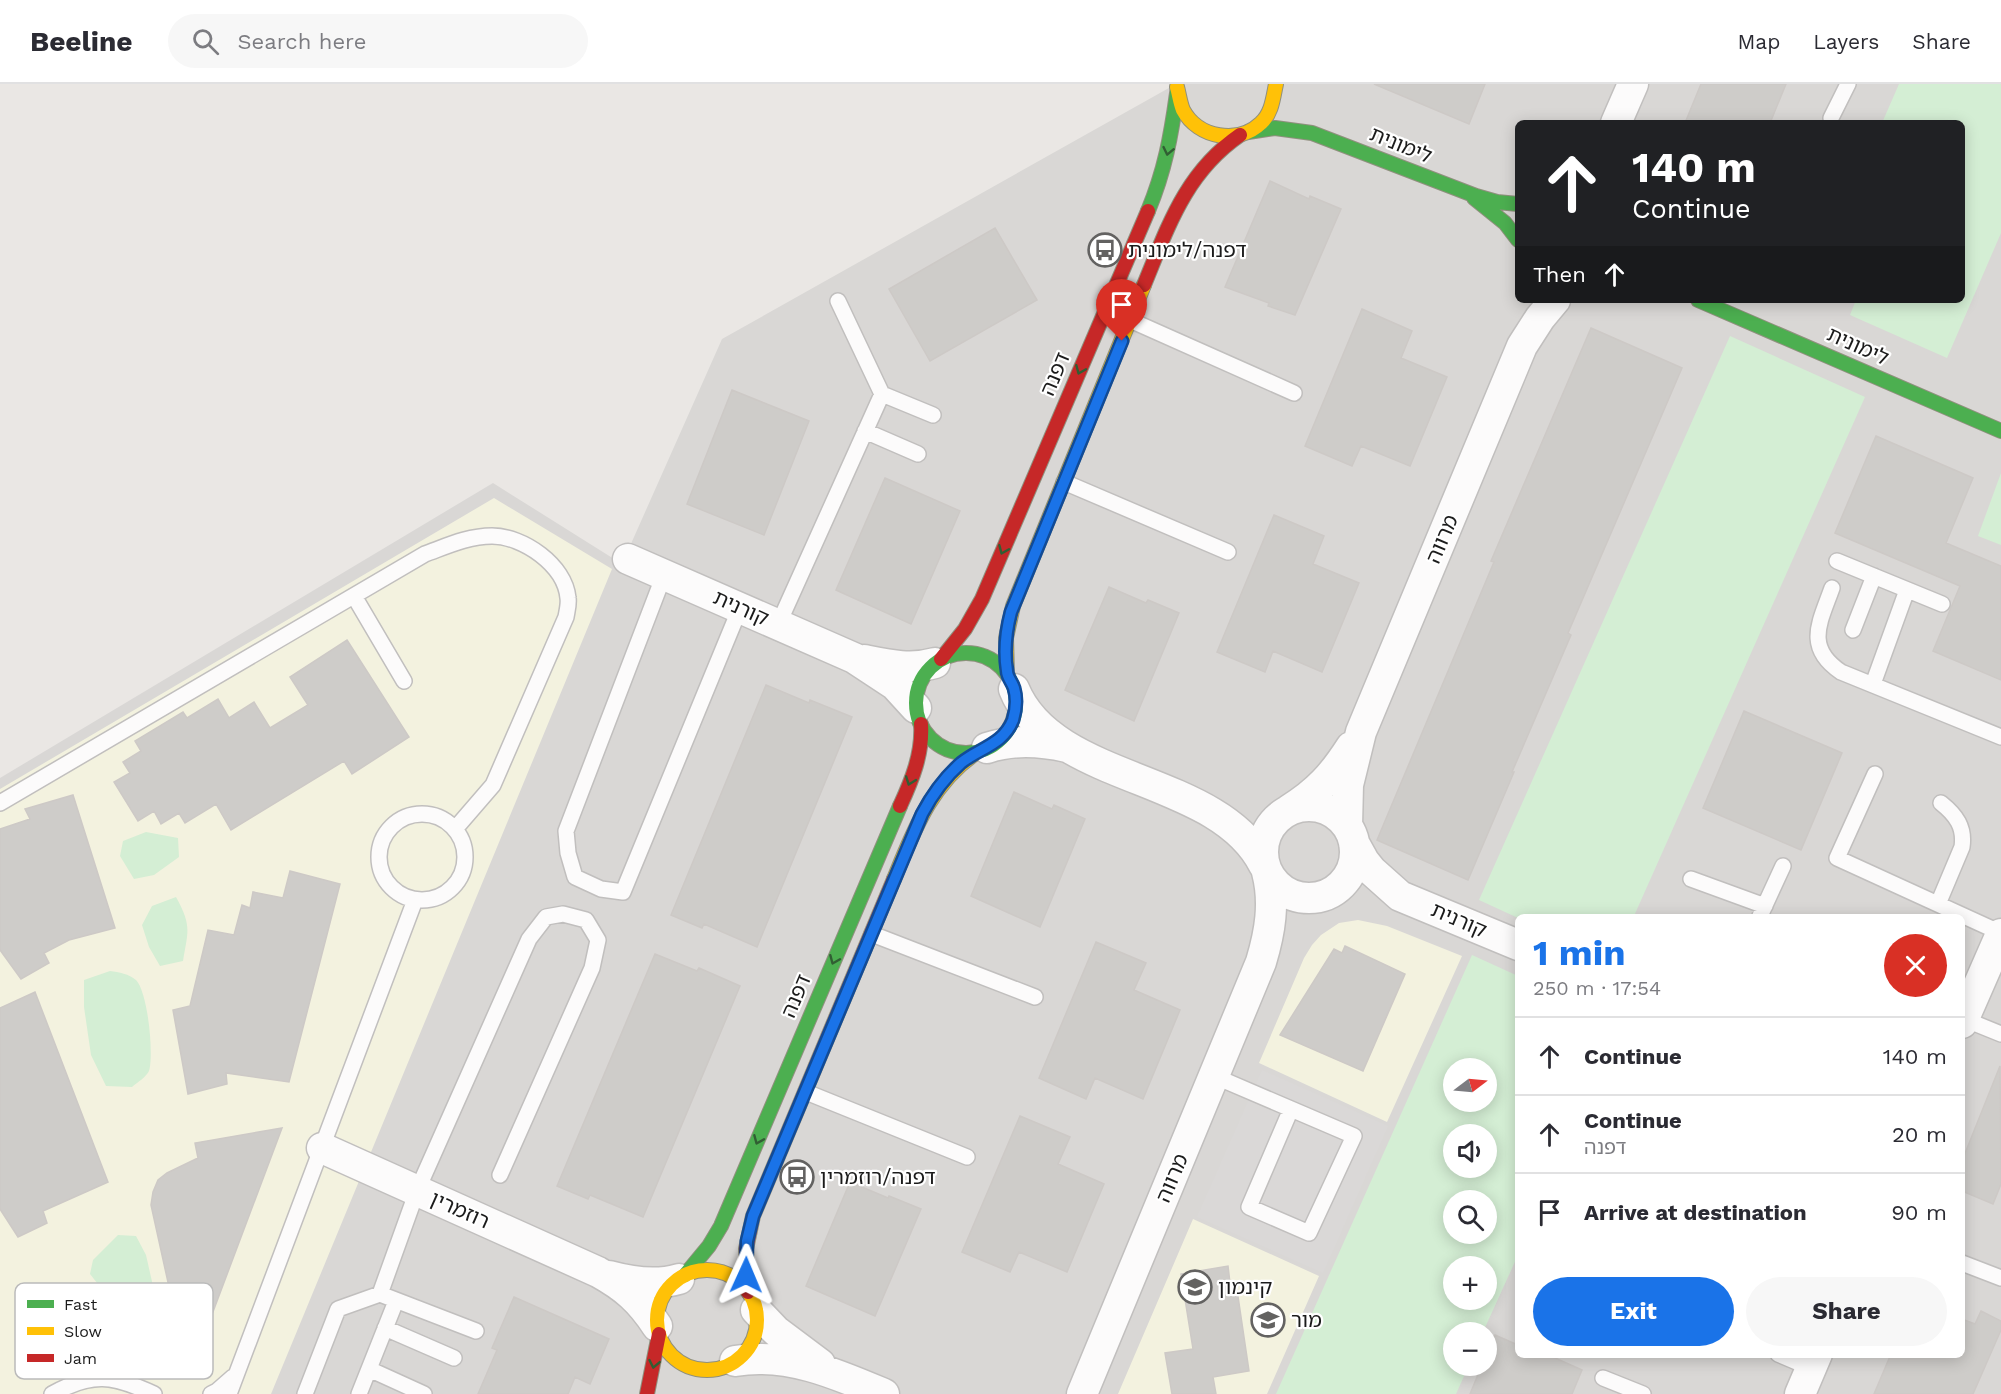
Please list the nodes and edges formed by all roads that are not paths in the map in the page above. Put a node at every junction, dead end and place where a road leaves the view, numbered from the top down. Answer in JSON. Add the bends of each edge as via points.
{"nodes":[{"id":1,"x":1276,"y":84,"type":"edge"},
{"id":2,"x":1633,"y":84,"type":"edge"},
{"id":3,"x":1848,"y":84,"type":"edge"},
{"id":4,"x":1177,"y":88,"type":"edge"},
{"id":5,"x":1286,"y":102,"type":"dead end"},
{"id":6,"x":1298,"y":116,"type":"dead end"},
{"id":7,"x":1831,"y":118,"type":"dead end"},
{"id":8,"x":1617,"y":120,"type":"edge"},
{"id":9,"x":1244,"y":134,"type":"junction"},
{"id":10,"x":1317,"y":134,"type":"junction"},
{"id":11,"x":1470,"y":195,"type":"junction"},
{"id":12,"x":1515,"y":204,"type":"edge"},
{"id":13,"x":1515,"y":236,"type":"edge"},
{"id":14,"x":838,"y":301,"type":"dead end"},
{"id":15,"x":1531,"y":303,"type":"edge"},
{"id":16,"x":1552,"y":303,"type":"edge"},
{"id":17,"x":1705,"y":303,"type":"edge"},
{"id":18,"x":1130,"y":321,"type":"junction"},
{"id":19,"x":1522,"y":346,"type":"junction"},
{"id":20,"x":1294,"y":393,"type":"dead end"},
{"id":21,"x":882,"y":394,"type":"junction"},
{"id":22,"x":933,"y":415,"type":"dead end"},
{"id":23,"x":865,"y":431,"type":"junction"},
{"id":24,"x":2001,"y":431,"type":"edge"},
{"id":25,"x":918,"y":454,"type":"dead end"},
{"id":26,"x":1064,"y":482,"type":"junction"},
{"id":27,"x":1228,"y":552,"type":"dead end"},
{"id":28,"x":628,"y":559,"type":"dead end"},
{"id":29,"x":1837,"y":561,"type":"dead end"},
{"id":30,"x":664,"y":575,"type":"junction"},
{"id":31,"x":1874,"y":576,"type":"junction"},
{"id":32,"x":1832,"y":588,"type":"dead end"},
{"id":33,"x":1907,"y":590,"type":"junction"},
{"id":34,"x":354,"y":596,"type":"junction"},
{"id":35,"x":1942,"y":604,"type":"dead end"},
{"id":36,"x":740,"y":608,"type":"junction"},
{"id":37,"x":778,"y":625,"type":"junction"},
{"id":38,"x":1853,"y":630,"type":"dead end"},
{"id":39,"x":854,"y":658,"type":"junction"},
{"id":40,"x":938,"y":661,"type":"junction"},
{"id":41,"x":404,"y":681,"type":"dead end"},
{"id":42,"x":1010,"y":682,"type":"junction"},
{"id":43,"x":1873,"y":684,"type":"junction"},
{"id":44,"x":918,"y":716,"type":"junction"},
{"id":45,"x":1361,"y":732,"type":"junction"},
{"id":46,"x":2001,"y":738,"type":"edge"},
{"id":47,"x":1067,"y":747,"type":"junction"},
{"id":48,"x":983,"y":749,"type":"junction"},
{"id":49,"x":1875,"y":774,"type":"dead end"},
{"id":50,"x":0,"y":803,"type":"edge"},
{"id":51,"x":1941,"y":803,"type":"dead end"},
{"id":52,"x":1212,"y":812,"type":"junction"},
{"id":53,"x":1286,"y":812,"type":"junction"},
{"id":54,"x":455,"y":829,"type":"junction"},
{"id":55,"x":1350,"y":835,"type":"junction"},
{"id":56,"x":1783,"y":866,"type":"dead end"},
{"id":57,"x":1266,"y":868,"type":"junction"},
{"id":58,"x":1691,"y":879,"type":"dead end"},
{"id":59,"x":1400,"y":896,"type":"junction"},
{"id":60,"x":1320,"y":897,"type":"junction"},
{"id":61,"x":416,"y":900,"type":"junction"},
{"id":62,"x":1938,"y":904,"type":"junction"},
{"id":63,"x":1763,"y":911,"type":"edge"},
{"id":64,"x":1959,"y":914,"type":"edge"},
{"id":65,"x":1965,"y":917,"type":"edge"},
{"id":66,"x":872,"y":934,"type":"junction"},
{"id":67,"x":2001,"y":934,"type":"edge"},
{"id":68,"x":1515,"y":944,"type":"edge"},
{"id":69,"x":1261,"y":962,"type":"junction"},
{"id":70,"x":1035,"y":997,"type":"dead end"},
{"id":71,"x":1965,"y":1016,"type":"edge"},
{"id":72,"x":1965,"y":1022,"type":"edge"},
{"id":73,"x":2001,"y":1034,"type":"edge"},
{"id":74,"x":1214,"y":1076,"type":"junction"},
{"id":75,"x":806,"y":1092,"type":"junction"},
{"id":76,"x":1291,"y":1109,"type":"junction"},
{"id":77,"x":322,"y":1148,"type":"junction"},
{"id":78,"x":967,"y":1157,"type":"dead end"},
{"id":79,"x":500,"y":1175,"type":"dead end"},
{"id":80,"x":417,"y":1191,"type":"junction"},
{"id":81,"x":1965,"y":1264,"type":"edge"},
{"id":82,"x":598,"y":1272,"type":"junction"},
{"id":83,"x":682,"y":1277,"type":"junction"},
{"id":84,"x":2001,"y":1278,"type":"edge"},
{"id":85,"x":380,"y":1294,"type":"junction"},
{"id":86,"x":396,"y":1301,"type":"junction"},
{"id":87,"x":752,"y":1301,"type":"junction"},
{"id":88,"x":385,"y":1328,"type":"junction"},
{"id":89,"x":658,"y":1330,"type":"junction"},
{"id":90,"x":476,"y":1331,"type":"dead end"},
{"id":91,"x":454,"y":1358,"type":"dead end"},
{"id":92,"x":1785,"y":1358,"type":"edge"},
{"id":93,"x":728,"y":1365,"type":"junction"},
{"id":94,"x":369,"y":1369,"type":"junction"},
{"id":95,"x":830,"y":1371,"type":"junction"},
{"id":96,"x":1810,"y":1372,"type":"edge"},
{"id":97,"x":237,"y":1373,"type":"junction"},
{"id":98,"x":1603,"y":1378,"type":"dead end"},
{"id":99,"x":89,"y":1379,"type":"edge"},
{"id":100,"x":110,"y":1379,"type":"edge"},
{"id":101,"x":698,"y":1381,"type":"dead end"},
{"id":102,"x":52,"y":1394,"type":"edge"},
{"id":103,"x":154,"y":1394,"type":"edge"},
{"id":104,"x":212,"y":1394,"type":"edge"},
{"id":105,"x":229,"y":1394,"type":"edge"},
{"id":106,"x":305,"y":1394,"type":"edge"},
{"id":107,"x":359,"y":1394,"type":"edge"},
{"id":108,"x":424,"y":1394,"type":"edge"},
{"id":109,"x":647,"y":1394,"type":"edge"},
{"id":110,"x":884,"y":1394,"type":"edge"},
{"id":111,"x":1082,"y":1394,"type":"edge"},
{"id":112,"x":1643,"y":1394,"type":"edge"}],
"edges":[{"from":1,"to":5,"type":"street"},
{"from":1,"to":9,"type":"street","via":[[1270,112],[1261,124]]},
{"from":2,"to":8,"type":"street"},
{"from":3,"to":7,"type":"lane"},
{"from":4,"to":9,"type":"street","via":[[1183,112],[1202,131],[1224,137]]},
{"from":4,"to":40,"type":"street","name":"דפנה","one_way":true,"via":[[1160,182],[982,599],[965,629]]},
{"from":6,"to":10,"type":"street","name":"לימונית"},
{"from":9,"to":10,"type":"street","name":"לימונית","via":[[1281,127]]},
{"from":9,"to":18,"type":"street","via":[[1215,153],[1186,190]]},
{"from":10,"to":11,"type":"street","name":"לימונית"},
{"from":11,"to":12,"type":"street","name":"לימונית"},
{"from":11,"to":13,"type":"street","name":"לימונית"},
{"from":14,"to":21,"type":"lane"},
{"from":15,"to":19,"type":"street","name":"מרווה"},
{"from":16,"to":19,"type":"street","name":"מרווה"},
{"from":17,"to":24,"type":"street","name":"לימונית"},
{"from":18,"to":20,"type":"lane"},
{"from":18,"to":26,"type":"street"},
{"from":19,"to":45,"type":"street","name":"מרווה"},
{"from":21,"to":22,"type":"lane"},
{"from":21,"to":23,"type":"lane"},
{"from":23,"to":25,"type":"lane"},
{"from":23,"to":37,"type":"lane"},
{"from":26,"to":27,"type":"lane"},
{"from":26,"to":42,"type":"street","via":[[1011,612],[1006,638]]},
{"from":28,"to":30,"type":"street","name":"קורנית"},
{"from":29,"to":31,"type":"lane"},
{"from":30,"to":36,"type":"street","name":"קורנית"},
{"from":30,"to":36,"type":"lane","via":[[566,831],[575,877],[601,889],[623,892]]},
{"from":31,"to":33,"type":"lane"},
{"from":31,"to":38,"type":"lane"},
{"from":32,"to":43,"type":"lane","via":[[1818,629],[1822,654],[1841,672]]},
{"from":33,"to":35,"type":"lane"},
{"from":33,"to":43,"type":"lane"},
{"from":34,"to":41,"type":"lane"},
{"from":34,"to":50,"type":"lane"},
{"from":34,"to":54,"type":"lane","via":[[425,554],[470,538],[492,536],[523,543],[542,555],[565,586],[566,617],[493,785]]},
{"from":36,"to":37,"type":"street","name":"קורנית"},
{"from":37,"to":39,"type":"street","name":"קורנית"},
{"from":39,"to":40,"type":"street","name":"קורנית","via":[[907,667]]},
{"from":39,"to":44,"type":"street","name":"קורנית","via":[[895,685]]},
{"from":40,"to":42,"type":"street","via":[[962,652],[977,654],[997,664]]},
{"from":40,"to":44,"type":"street","via":[[921,680],[916,694]]},
{"from":42,"to":47,"type":"street","via":[[1024,710]]},
{"from":42,"to":48,"type":"street","via":[[1015,704],[1013,720],[1000,739]]},
{"from":43,"to":46,"type":"lane"},
{"from":44,"to":48,"type":"street","via":[[930,737],[942,747],[964,753]]},
{"from":44,"to":83,"type":"street","name":"דפנה","one_way":true,"via":[[920,751],[909,787],[721,1226]]},
{"from":45,"to":53,"type":"street","name":"מרווה","via":[[1327,781]]},
{"from":45,"to":55,"type":"street","name":"מרווה","via":[[1348,785]]},
{"from":47,"to":48,"type":"street","via":[[1014,742]]},
{"from":47,"to":52,"type":"street"},
{"from":48,"to":66,"type":"street","via":[[954,770],[928,804]]},
{"from":49,"to":62,"type":"lane","via":[[1837,858]]},
{"from":51,"to":62,"type":"lane","via":[[1959,822],[1964,837]]},
{"from":52,"to":53,"type":"street","via":[[1256,817]]},
{"from":52,"to":57,"type":"street","via":[[1250,843]]},
{"from":53,"to":55,"type":"street","via":[[1303,806],[1318,807],[1331,812]]},
{"from":53,"to":57,"type":"street","via":[[1272,824],[1266,836]]},
{"from":54,"to":61,"type":"lane","via":[[465,853],[460,879],[441,896]]},
{"from":54,"to":61,"type":"lane","via":[[445,820],[418,814],[393,825],[385,836],[379,863],[383,876],[391,888]]},
{"from":55,"to":59,"type":"street","name":"קורנית","via":[[1372,871]]},
{"from":55,"to":60,"type":"street","via":[[1354,862],[1349,875],[1341,886]]},
{"from":56,"to":63,"type":"lane"},
{"from":57,"to":60,"type":"street","via":[[1287,893],[1300,898]]},
{"from":57,"to":69,"type":"street","name":"מרווה","via":[[1272,908]]},
{"from":58,"to":63,"type":"lane"},
{"from":59,"to":60,"type":"street","name":"קורנית","via":[[1363,891]]},
{"from":59,"to":68,"type":"street","name":"קורנית"},
{"from":60,"to":69,"type":"street","name":"מרווה","via":[[1291,918]]},
{"from":61,"to":77,"type":"lane"},
{"from":62,"to":64,"type":"lane"},
{"from":65,"to":67,"type":"lane"},
{"from":66,"to":70,"type":"lane"},
{"from":66,"to":75,"type":"street"},
{"from":67,"to":71,"type":"street"},
{"from":69,"to":74,"type":"street","name":"מרווה"},
{"from":72,"to":73,"type":"lane"},
{"from":74,"to":76,"type":"lane"},
{"from":74,"to":111,"type":"street","name":"מרווה"},
{"from":75,"to":78,"type":"lane"},
{"from":75,"to":87,"type":"street","via":[[751,1224],[746,1258]]},
{"from":76,"to":76,"type":"lane","via":[[1249,1207],[1309,1233],[1354,1136]]},
{"from":77,"to":80,"type":"street","name":"רוזמרין"},
{"from":77,"to":97,"type":"lane"},
{"from":79,"to":80,"type":"lane","via":[[592,968],[598,940],[586,920],[563,914],[546,917],[529,939]]},
{"from":80,"to":82,"type":"street","name":"רוזמרין"},
{"from":80,"to":85,"type":"lane"},
{"from":81,"to":84,"type":"lane"},
{"from":82,"to":83,"type":"street","name":"רוזמרין","via":[[645,1283]]},
{"from":82,"to":89,"type":"street","name":"רוזמרין","via":[[638,1299]]},
{"from":83,"to":87,"type":"street","via":[[705,1270],[724,1273],[737,1280]]},
{"from":83,"to":89,"type":"street","via":[[661,1299]]},
{"from":85,"to":86,"type":"lane"},
{"from":85,"to":106,"type":"lane","via":[[338,1309]]},
{"from":86,"to":88,"type":"lane"},
{"from":86,"to":90,"type":"lane"},
{"from":87,"to":93,"type":"street","via":[[756,1326],[752,1341]]},
{"from":87,"to":95,"type":"street","via":[[791,1343]]},
{"from":88,"to":91,"type":"lane"},
{"from":88,"to":94,"type":"lane"},
{"from":89,"to":93,"type":"street","via":[[670,1354],[682,1364],[701,1370]]},
{"from":89,"to":109,"type":"street","one_way":true},
{"from":92,"to":96,"type":"lane"},
{"from":93,"to":95,"type":"street","via":[[751,1359],[771,1360]]},
{"from":93,"to":101,"type":"street"},
{"from":94,"to":107,"type":"lane"},
{"from":94,"to":108,"type":"lane"},
{"from":95,"to":110,"type":"street"},
{"from":97,"to":104,"type":"lane"},
{"from":97,"to":105,"type":"lane"},
{"from":98,"to":112,"type":"lane"},
{"from":99,"to":102,"type":"lane"},
{"from":100,"to":103,"type":"lane"}]}
